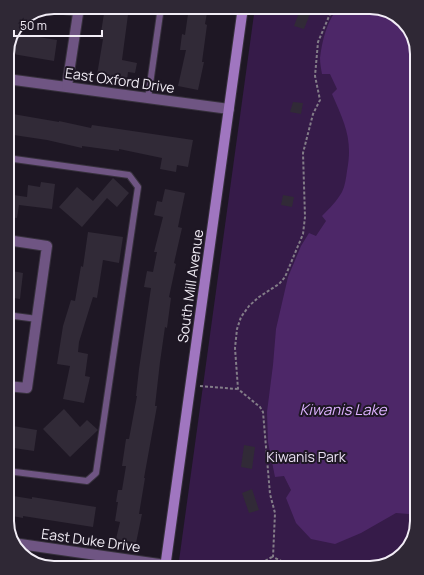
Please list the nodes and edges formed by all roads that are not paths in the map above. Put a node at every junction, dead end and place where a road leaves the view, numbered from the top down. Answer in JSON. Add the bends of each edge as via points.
{"nodes":[{"id":1,"x":78,"y":14,"type":"edge"},
{"id":2,"x":160,"y":14,"type":"edge"},
{"id":3,"x":242,"y":14,"type":"edge"},
{"id":4,"x":14,"y":80,"type":"edge"},
{"id":5,"x":67,"y":86,"type":"junction"},
{"id":6,"x":148,"y":98,"type":"junction"},
{"id":7,"x":228,"y":109,"type":"junction"},
{"id":8,"x":14,"y":159,"type":"edge"},
{"id":9,"x":14,"y":241,"type":"edge"},
{"id":10,"x":14,"y":316,"type":"edge"},
{"id":11,"x":37,"y":319,"type":"junction"},
{"id":12,"x":14,"y":387,"type":"edge"},
{"id":13,"x":14,"y":472,"type":"edge"},
{"id":14,"x":22,"y":544,"type":"edge"},
{"id":15,"x":133,"y":561,"type":"edge"},
{"id":16,"x":167,"y":561,"type":"edge"}],
"edges":[{"from":1,"to":5,"type":"street"},
{"from":2,"to":6,"type":"lane"},
{"from":3,"to":7,"type":"street","name":"South Mill Avenue"},
{"from":4,"to":5,"type":"street","name":"East Oxford Drive"},
{"from":5,"to":6,"type":"street","name":"East Oxford Drive"},
{"from":6,"to":7,"type":"street","name":"East Oxford Drive"},
{"from":7,"to":16,"type":"street","name":"South Mill Avenue"},
{"from":8,"to":13,"type":"lane","via":[[129,175],[138,187],[96,473],[87,481]]},
{"from":9,"to":11,"type":"street","via":[[47,246]]},
{"from":10,"to":11,"type":"lane"},
{"from":11,"to":12,"type":"street","via":[[27,388]]},
{"from":14,"to":15,"type":"street","name":"East Duke Drive"}]}
